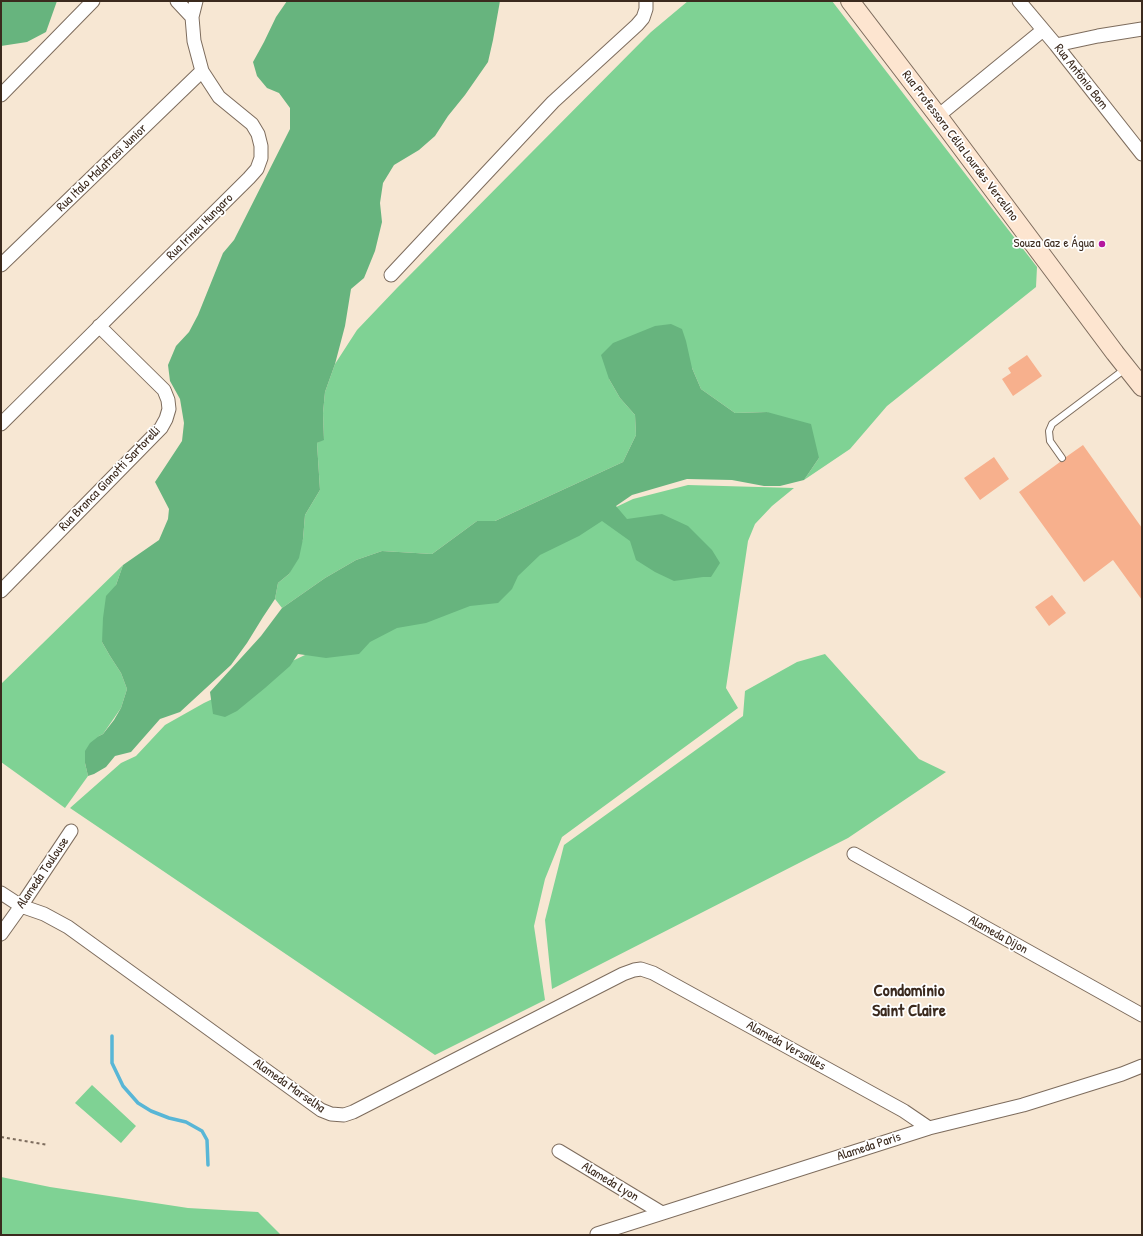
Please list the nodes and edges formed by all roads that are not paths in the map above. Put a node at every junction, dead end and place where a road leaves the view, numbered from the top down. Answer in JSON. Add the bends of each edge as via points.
{"nodes":[{"id":1,"x":93,"y":1,"type":"edge"},
{"id":2,"x":176,"y":1,"type":"edge"},
{"id":3,"x":196,"y":1,"type":"edge"},
{"id":4,"x":646,"y":1,"type":"edge"},
{"id":5,"x":850,"y":1,"type":"edge"},
{"id":6,"x":1019,"y":1,"type":"edge"},
{"id":7,"x":192,"y":17,"type":"junction"},
{"id":8,"x":1142,"y":29,"type":"edge"},
{"id":9,"x":1043,"y":30,"type":"junction"},
{"id":10,"x":1056,"y":45,"type":"junction"},
{"id":11,"x":202,"y":71,"type":"junction"},
{"id":12,"x":1,"y":94,"type":"edge"},
{"id":13,"x":938,"y":116,"type":"junction"},
{"id":14,"x":1140,"y":150,"type":"edge"},
{"id":15,"x":1,"y":265,"type":"edge"},
{"id":16,"x":391,"y":275,"type":"dead end"},
{"id":17,"x":99,"y":326,"type":"junction"},
{"id":18,"x":1126,"y":368,"type":"junction"},
{"id":19,"x":1142,"y":387,"type":"edge"},
{"id":20,"x":1,"y":424,"type":"edge"},
{"id":21,"x":1062,"y":458,"type":"dead end"},
{"id":22,"x":1,"y":591,"type":"edge"},
{"id":23,"x":71,"y":831,"type":"dead end"},
{"id":24,"x":854,"y":854,"type":"dead end"},
{"id":25,"x":1,"y":893,"type":"edge"},
{"id":26,"x":21,"y":906,"type":"junction"},
{"id":27,"x":1,"y":934,"type":"edge"},
{"id":28,"x":641,"y":969,"type":"joint"},
{"id":29,"x":1142,"y":1015,"type":"edge"},
{"id":30,"x":1142,"y":1066,"type":"edge"},
{"id":31,"x":929,"y":1128,"type":"junction"},
{"id":32,"x":559,"y":1151,"type":"dead end"},
{"id":33,"x":662,"y":1213,"type":"junction"},
{"id":34,"x":597,"y":1234,"type":"dead end"}],
"edges":[{"from":1,"to":12,"type":"street"},
{"from":2,"to":7,"type":"street"},
{"from":3,"to":7,"type":"street","name":"Rua Irineu Hungaro"},
{"from":4,"to":16,"type":"street","via":[[643,18],[637,25],[553,102]]},
{"from":5,"to":13,"type":"main road","name":"Rua Professora Célia Lourdes Vercelino"},
{"from":6,"to":9,"type":"street","name":"Rua Antônio Bom"},
{"from":7,"to":11,"type":"street","name":"Rua Irineu Hungaro","via":[[194,42]]},
{"from":8,"to":10,"type":"street"},
{"from":9,"to":10,"type":"street","name":"Rua Antônio Bom"},
{"from":9,"to":13,"type":"street"},
{"from":10,"to":14,"type":"street","name":"Rua Antônio Bom"},
{"from":11,"to":15,"type":"street","name":"Rua Italo Malatrasi Junior"},
{"from":11,"to":17,"type":"street","name":"Rua Irineu Hungaro","via":[[218,97],[252,124],[258,134],[261,158],[257,169]]},
{"from":13,"to":18,"type":"main road","name":"Rua Professora Célia Lourdes Vercelino"},
{"from":17,"to":20,"type":"street","name":"Rua Irineu Hungaro"},
{"from":17,"to":22,"type":"street","name":"Rua Branca Gianotti Sartorelli","via":[[164,390],[168,400],[166,419],[161,428]]},
{"from":18,"to":19,"type":"main road","name":"Rua Professora Célia Lourdes Vercelino"},
{"from":18,"to":21,"type":"lane","via":[[1052,424],[1049,432],[1050,441]]},
{"from":23,"to":26,"type":"street","name":"Alameda Toulouse"},
{"from":24,"to":29,"type":"street","name":"Alameda Dijon"},
{"from":25,"to":26,"type":"street","name":"Alameda Marselha"},
{"from":26,"to":27,"type":"street","name":"Alameda Toulouse"},
{"from":26,"to":28,"type":"street","name":"Alameda Marselha","via":[[44,914],[68,927],[321,1110],[335,1115],[353,1112],[623,974]]},
{"from":28,"to":31,"type":"street","name":"Alameda Versailles","via":[[654,973],[904,1111]]},
{"from":30,"to":31,"type":"street","name":"Alameda Paris","via":[[1023,1105]]},
{"from":31,"to":33,"type":"street","name":"Alameda Paris"},
{"from":32,"to":33,"type":"street","name":"Alameda Lyon"},
{"from":33,"to":34,"type":"street","name":"Alameda Paris"}]}
